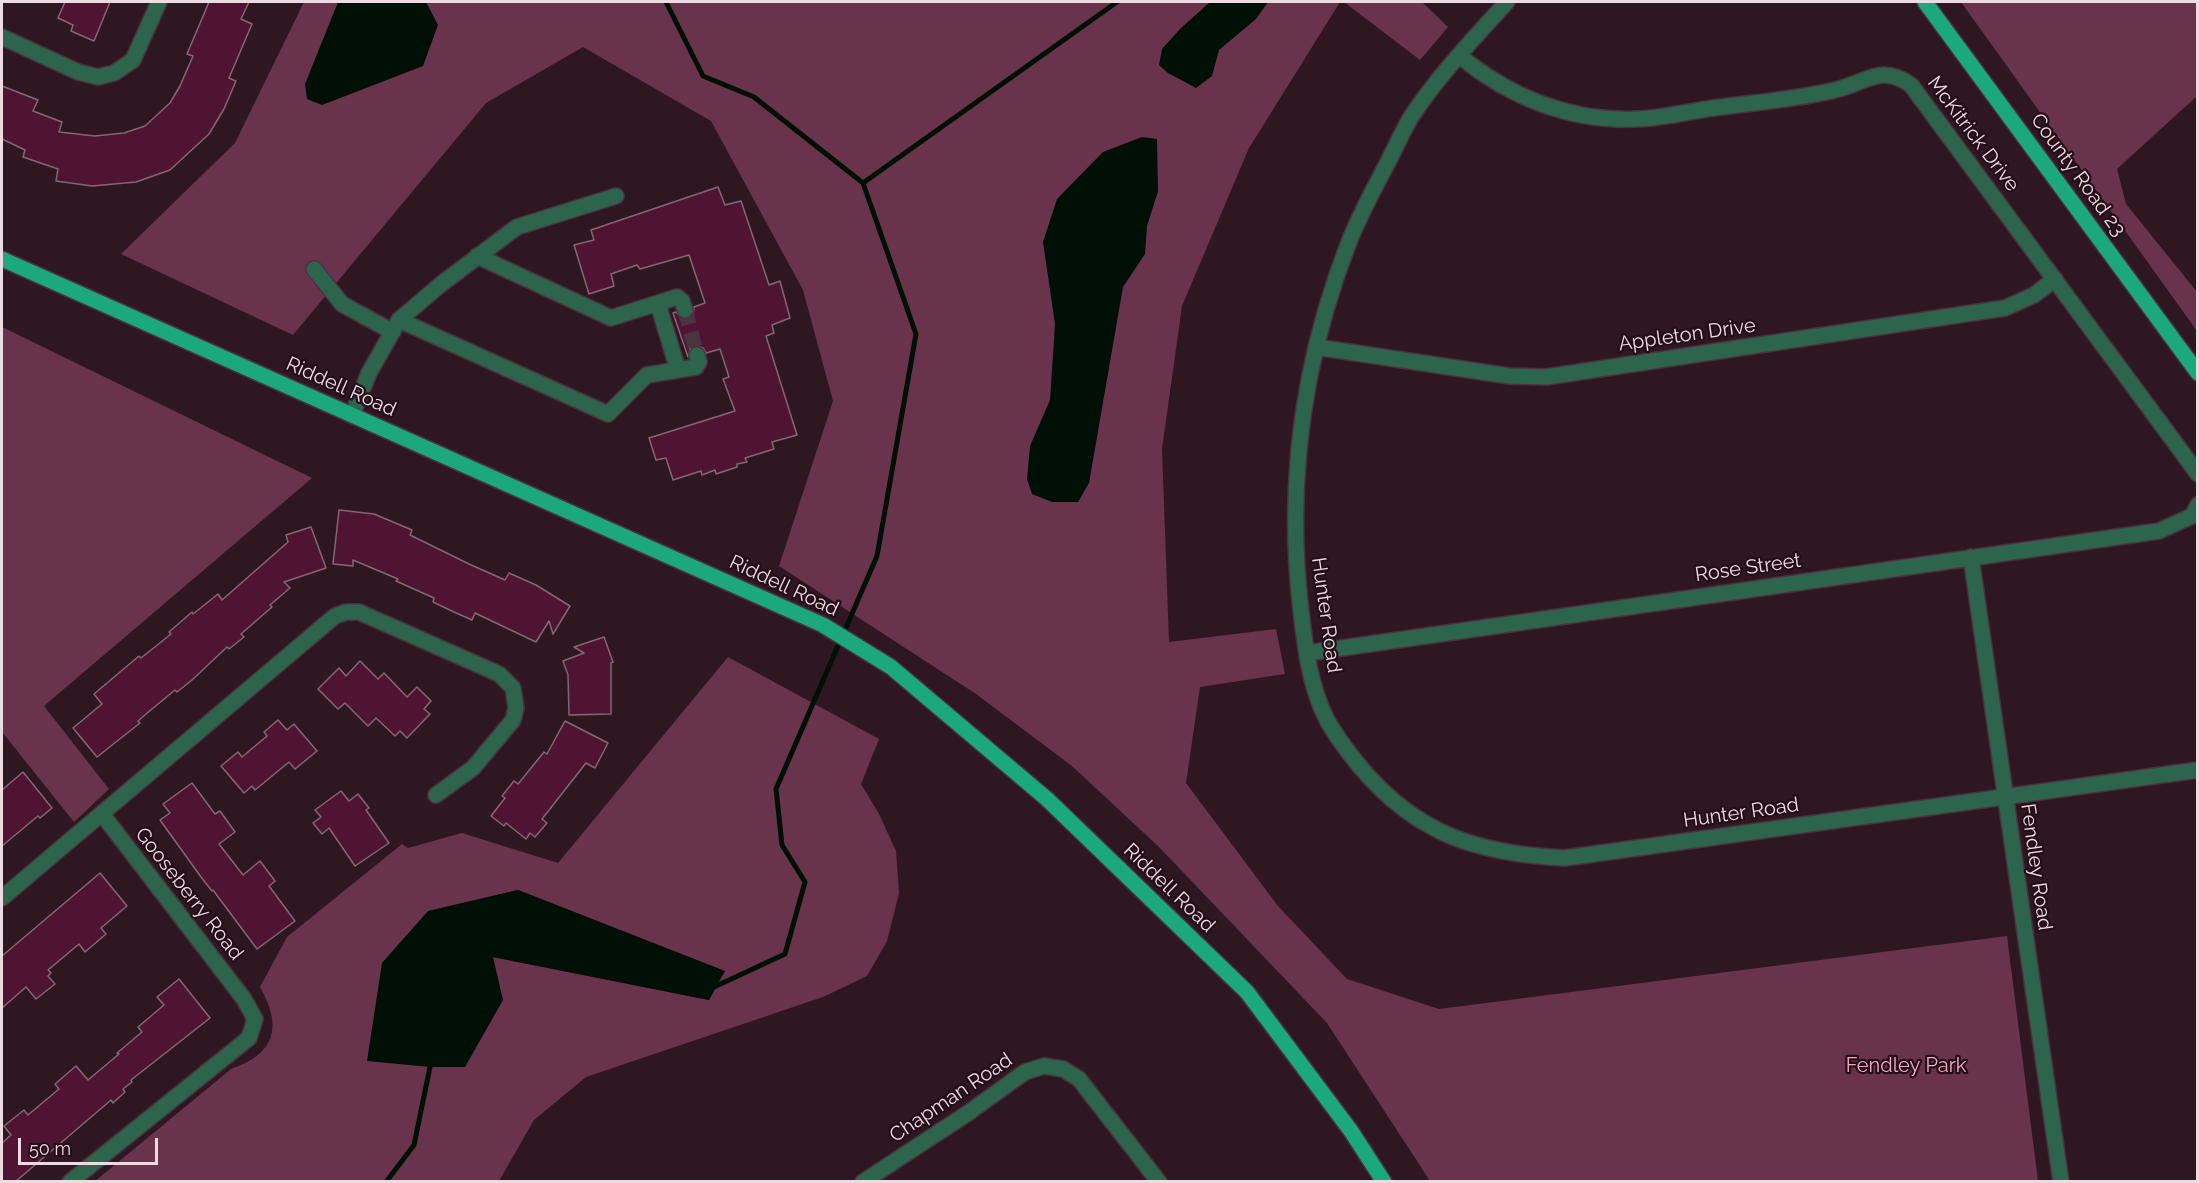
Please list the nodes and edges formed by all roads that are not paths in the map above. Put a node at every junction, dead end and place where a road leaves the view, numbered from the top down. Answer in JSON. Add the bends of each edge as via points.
{"nodes":[{"id":1,"x":159,"y":2,"type":"edge"},
{"id":2,"x":1507,"y":2,"type":"edge"},
{"id":3,"x":1925,"y":2,"type":"edge"},
{"id":4,"x":2,"y":37,"type":"edge"},
{"id":5,"x":1460,"y":56,"type":"junction"},
{"id":6,"x":616,"y":196,"type":"dead end"},
{"id":7,"x":477,"y":256,"type":"junction"},
{"id":8,"x":2,"y":259,"type":"edge"},
{"id":9,"x":314,"y":268,"type":"dead end"},
{"id":10,"x":2055,"y":279,"type":"junction"},
{"id":11,"x":658,"y":304,"type":"junction"},
{"id":12,"x":685,"y":310,"type":"dead end"},
{"id":13,"x":396,"y":326,"type":"junction"},
{"id":14,"x":1316,"y":347,"type":"junction"},
{"id":15,"x":697,"y":355,"type":"dead end"},
{"id":16,"x":678,"y":370,"type":"junction"},
{"id":17,"x":2198,"y":373,"type":"edge"},
{"id":18,"x":352,"y":415,"type":"junction"},
{"id":19,"x":2198,"y":474,"type":"edge"},
{"id":20,"x":2195,"y":511,"type":"edge"},
{"id":21,"x":1971,"y":558,"type":"junction"},
{"id":22,"x":1307,"y":654,"type":"junction"},
{"id":23,"x":2198,"y":770,"type":"edge"},
{"id":24,"x":436,"y":795,"type":"dead end"},
{"id":25,"x":2005,"y":797,"type":"junction"},
{"id":26,"x":102,"y":814,"type":"junction"},
{"id":27,"x":2,"y":898,"type":"edge"},
{"id":28,"x":70,"y":1182,"type":"edge"},
{"id":29,"x":863,"y":1182,"type":"edge"},
{"id":30,"x":1159,"y":1182,"type":"edge"},
{"id":31,"x":1384,"y":1182,"type":"edge"},
{"id":32,"x":2061,"y":1182,"type":"edge"}],
"edges":[{"from":1,"to":4,"type":"street","via":[[132,60],[114,73],[98,77],[78,72]]},
{"from":2,"to":5,"type":"street","name":"Hunter Road"},
{"from":3,"to":17,"type":"main road","name":"County Road 23"},
{"from":5,"to":10,"type":"street","name":"McKitrick Drive","via":[[1518,95],[1542,105],[1610,119],[1638,119],[1785,99],[1836,90],[1882,74],[1898,76],[1911,85]]},
{"from":5,"to":14,"type":"street","name":"Hunter Road","via":[[1411,118],[1366,205],[1349,241]]},
{"from":6,"to":7,"type":"street","via":[[517,227]]},
{"from":7,"to":11,"type":"street","via":[[611,318]]},
{"from":7,"to":13,"type":"street"},
{"from":8,"to":18,"type":"main road","name":"Riddell Road"},
{"from":9,"to":13,"type":"street","via":[[342,304]]},
{"from":10,"to":14,"type":"street","name":"Appleton Drive","via":[[2034,295],[2005,308],[1546,377],[1509,376]]},
{"from":10,"to":19,"type":"street","name":"McKitrick Drive"},
{"from":11,"to":12,"type":"street","via":[[677,297]]},
{"from":11,"to":16,"type":"street"},
{"from":13,"to":16,"type":"street","via":[[608,414],[647,375]]},
{"from":13,"to":18,"type":"street","via":[[369,373]]},
{"from":14,"to":22,"type":"street","name":"Hunter Road","via":[[1300,426],[1294,505],[1297,577]]},
{"from":15,"to":16,"type":"street","via":[[696,367]]},
{"from":18,"to":31,"type":"main road","name":"Riddell Road","via":[[823,625],[891,667],[1047,798],[1247,992],[1351,1131]]},
{"from":20,"to":21,"type":"street","name":"Rose Street","via":[[2159,531]]},
{"from":21,"to":22,"type":"street","name":"Rose Street"},
{"from":21,"to":25,"type":"street","name":"Fendley Road"},
{"from":22,"to":25,"type":"street","name":"Hunter Road","via":[[1327,720],[1376,785],[1422,822],[1446,835],[1494,851],[1564,858]]},
{"from":23,"to":25,"type":"street","name":"Hunter Road"},
{"from":24,"to":26,"type":"street","via":[[472,768],[513,720],[513,688],[499,674],[359,612],[346,612],[335,616]]},
{"from":25,"to":32,"type":"street","name":"Fendley Road"},
{"from":26,"to":27,"type":"street"},
{"from":26,"to":28,"type":"street","name":"Gooseberry Road","via":[[244,999],[255,1019],[249,1038]]},
{"from":29,"to":30,"type":"street","name":"Chapman Road","via":[[1025,1072],[1044,1066],[1063,1069],[1079,1079]]}]}
